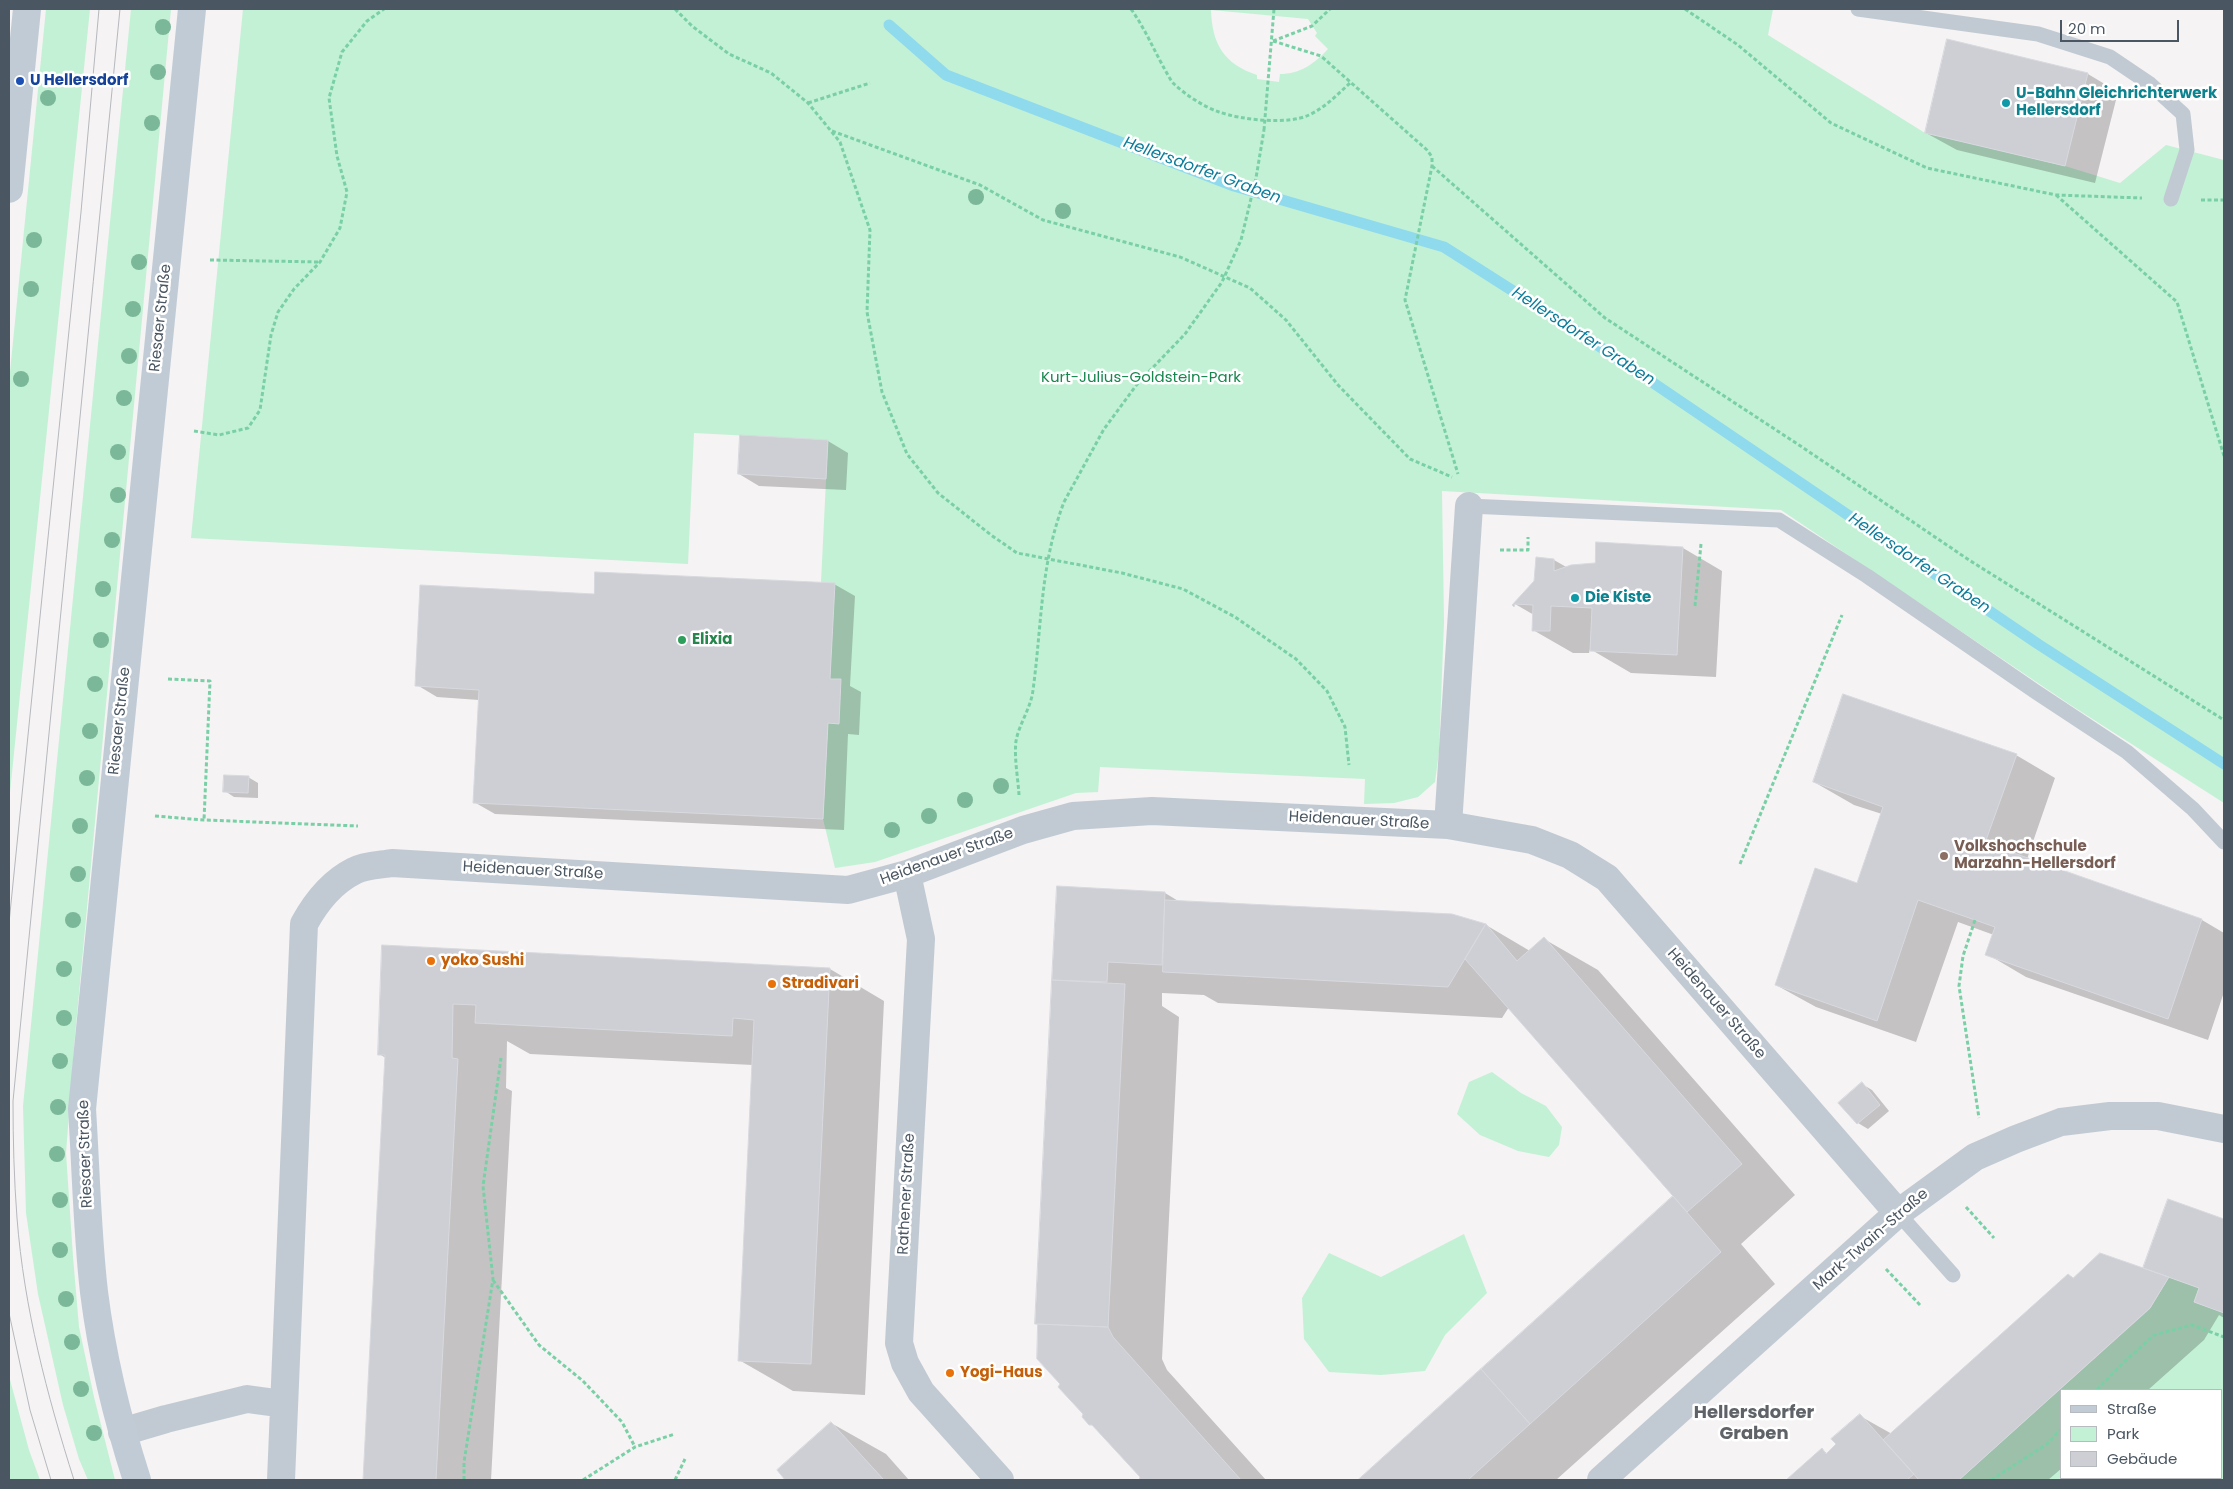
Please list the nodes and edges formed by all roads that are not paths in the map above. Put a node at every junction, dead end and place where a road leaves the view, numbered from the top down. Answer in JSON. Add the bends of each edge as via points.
{"nodes":[{"id":1,"x":28,"y":9,"type":"edge"},
{"id":2,"x":192,"y":9,"type":"edge"},
{"id":3,"x":1858,"y":9,"type":"edge"},
{"id":4,"x":9,"y":189,"type":"edge"},
{"id":5,"x":2170,"y":199,"type":"road end"},
{"id":6,"x":1470,"y":506,"type":"joint"},
{"id":7,"x":1448,"y":825,"type":"junction"},
{"id":8,"x":2224,"y":842,"type":"edge"},
{"id":9,"x":907,"y":874,"type":"junction"},
{"id":10,"x":2224,"y":1129,"type":"edge"},
{"id":11,"x":1898,"y":1213,"type":"junction"},
{"id":12,"x":1953,"y":1275,"type":"dead end"},
{"id":13,"x":284,"y":1404,"type":"junction"},
{"id":14,"x":122,"y":1432,"type":"junction"},
{"id":15,"x":137,"y":1480,"type":"edge"},
{"id":16,"x":281,"y":1480,"type":"edge"},
{"id":17,"x":1000,"y":1480,"type":"edge"},
{"id":18,"x":1601,"y":1480,"type":"edge"}],
"edges":[{"from":1,"to":4,"type":"main road"},
{"from":2,"to":14,"type":"main road","name":"Riesaer Straße","via":[[82,1110],[94,1291],[107,1374]]},
{"from":3,"to":5,"type":"lane","via":[[2038,34],[2110,57],[2150,84],[2184,114],[2187,150]]},
{"from":6,"to":7,"type":"street","name":"Heidenauer Straße"},
{"from":6,"to":8,"type":"lane","via":[[1779,520],[2127,752],[2193,809]]},
{"from":7,"to":9,"type":"street","name":"Heidenauer Straße","via":[[1152,811],[1073,816],[1023,830]]},
{"from":7,"to":11,"type":"street","name":"Heidenauer Straße","via":[[1532,840],[1570,855],[1606,878]]},
{"from":9,"to":13,"type":"street","name":"Heidenauer Straße","via":[[848,890],[392,863],[355,870],[340,880],[316,902],[304,924]]},
{"from":9,"to":17,"type":"street","name":"Rathener Straße","via":[[921,939],[899,1342],[905,1363],[921,1392]]},
{"from":10,"to":11,"type":"street","name":"Mark-Twain-Straße","via":[[2158,1116],[2110,1116],[2061,1122],[1985,1153]]},
{"from":11,"to":12,"type":"lane"},
{"from":11,"to":18,"type":"street","name":"Mark-Twain-Straße"},
{"from":13,"to":14,"type":"street","via":[[247,1400]]},
{"from":13,"to":16,"type":"street"},
{"from":14,"to":15,"type":"main road","name":"Riesaer Straße"}]}
